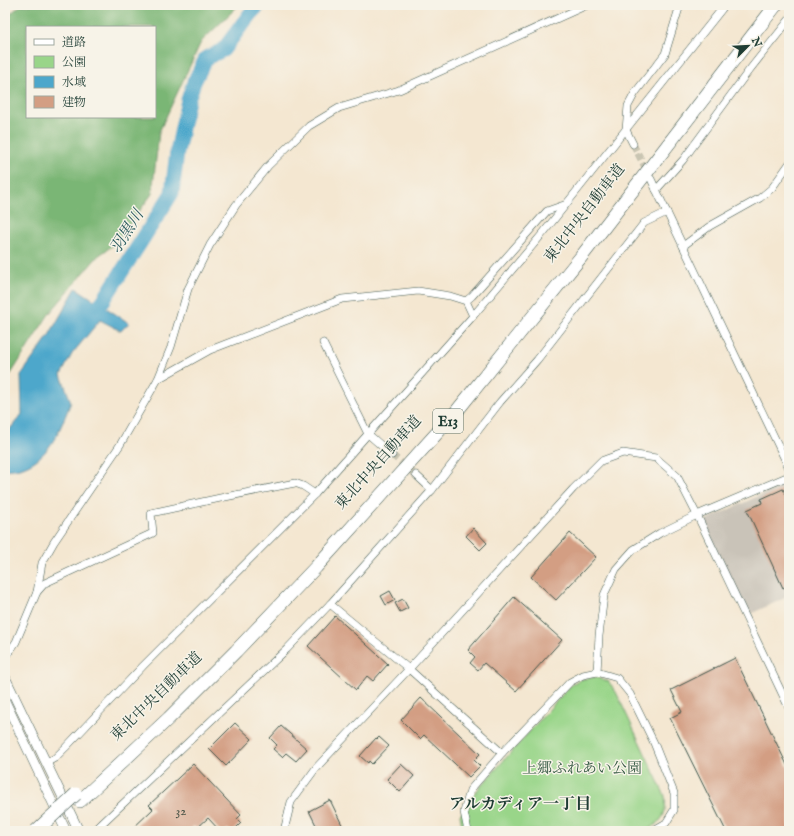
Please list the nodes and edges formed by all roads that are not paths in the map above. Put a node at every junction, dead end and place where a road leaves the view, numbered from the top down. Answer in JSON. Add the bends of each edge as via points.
{"nodes":[{"id":1,"x":587,"y":5,"type":"edge"},
{"id":2,"x":680,"y":5,"type":"edge"},
{"id":3,"x":725,"y":5,"type":"edge"},
{"id":4,"x":764,"y":5,"type":"edge"},
{"id":5,"x":776,"y":5,"type":"edge"},
{"id":6,"x":789,"y":20,"type":"edge"},
{"id":7,"x":626,"y":130,"type":"junction"},
{"id":8,"x":633,"y":144,"type":"tunnel mouth"},
{"id":9,"x":789,"y":164,"type":"edge"},
{"id":10,"x":651,"y":179,"type":"tunnel mouth"},
{"id":11,"x":656,"y":190,"type":"junction"},
{"id":12,"x":566,"y":204,"type":"junction"},
{"id":13,"x":667,"y":212,"type":"junction"},
{"id":14,"x":684,"y":246,"type":"junction"},
{"id":15,"x":466,"y":301,"type":"junction"},
{"id":16,"x":473,"y":316,"type":"junction"},
{"id":17,"x":323,"y":344,"type":"dead end"},
{"id":18,"x":158,"y":379,"type":"junction"},
{"id":19,"x":368,"y":434,"type":"junction"},
{"id":20,"x":392,"y":455,"type":"tunnel mouth"},
{"id":21,"x":789,"y":468,"type":"edge"},
{"id":22,"x":416,"y":475,"type":"tunnel mouth"},
{"id":23,"x":789,"y":476,"type":"edge"},
{"id":24,"x":432,"y":490,"type":"junction"},
{"id":25,"x":314,"y":494,"type":"junction"},
{"id":26,"x":698,"y":514,"type":"junction"},
{"id":27,"x":37,"y":592,"type":"junction"},
{"id":28,"x":330,"y":604,"type":"junction"},
{"id":29,"x":5,"y":658,"type":"edge"},
{"id":30,"x":409,"y":669,"type":"junction"},
{"id":31,"x":597,"y":672,"type":"junction"},
{"id":32,"x":5,"y":677,"type":"edge"},
{"id":33,"x":5,"y":701,"type":"edge"},
{"id":34,"x":789,"y":708,"type":"edge"},
{"id":35,"x":502,"y":753,"type":"junction"},
{"id":36,"x":46,"y":762,"type":"junction"},
{"id":37,"x":78,"y":798,"type":"junction"},
{"id":38,"x":36,"y":831,"type":"edge"},
{"id":39,"x":48,"y":831,"type":"edge"},
{"id":40,"x":66,"y":831,"type":"edge"},
{"id":41,"x":79,"y":831,"type":"edge"},
{"id":42,"x":94,"y":831,"type":"edge"},
{"id":43,"x":284,"y":831,"type":"edge"},
{"id":44,"x":468,"y":831,"type":"edge"},
{"id":45,"x":652,"y":831,"type":"edge"}],
"edges":[{"from":1,"to":18,"type":"street","via":[[399,90],[339,108],[309,126],[268,166],[236,205],[210,245],[188,289],[171,347]]},
{"from":2,"to":7,"type":"street","via":[[665,54],[628,106]]},
{"from":3,"to":7,"type":"street"},
{"from":4,"to":37,"type":"highway","name":"東北中央自動車道","number":"E13","via":[[583,242],[437,420],[369,498],[236,640]]},
{"from":5,"to":37,"type":"highway","name":"東北中央自動車道","number":"E13","via":[[585,252],[456,412],[321,562],[236,651],[168,718]]},
{"from":6,"to":11,"type":"street","via":[[747,72],[683,160]]},
{"from":7,"to":8,"type":"street"},
{"from":7,"to":12,"type":"street"},
{"from":9,"to":14,"type":"street","via":[[772,188],[760,198],[710,226]]},
{"from":10,"to":11,"type":"street"},
{"from":11,"to":13,"type":"street"},
{"from":12,"to":15,"type":"street","via":[[547,211]]},
{"from":12,"to":16,"type":"street"},
{"from":13,"to":14,"type":"street"},
{"from":13,"to":24,"type":"street","via":[[644,223]]},
{"from":14,"to":21,"type":"street"},
{"from":15,"to":16,"type":"street"},
{"from":15,"to":18,"type":"street","via":[[418,291],[342,299],[210,350]]},
{"from":16,"to":19,"type":"street"},
{"from":17,"to":19,"type":"street"},
{"from":18,"to":27,"type":"street","via":[[120,445],[42,563]]},
{"from":19,"to":20,"type":"street"},
{"from":19,"to":25,"type":"street"},
{"from":22,"to":24,"type":"street"},
{"from":23,"to":26,"type":"street"},
{"from":24,"to":28,"type":"street"},
{"from":25,"to":27,"type":"street","via":[[295,483],[152,513],[153,534],[45,583]]},
{"from":25,"to":36,"type":"street","via":[[55,758]]},
{"from":26,"to":30,"type":"street","via":[[677,476],[656,458],[623,454],[601,461]]},
{"from":26,"to":31,"type":"street","via":[[633,550],[616,569],[604,595]]},
{"from":26,"to":34,"type":"street"},
{"from":27,"to":29,"type":"street","via":[[16,642]]},
{"from":28,"to":30,"type":"street"},
{"from":28,"to":42,"type":"street","via":[[287,649]]},
{"from":30,"to":35,"type":"street"},
{"from":30,"to":43,"type":"street","via":[[316,768],[291,802]]},
{"from":31,"to":35,"type":"street","via":[[583,675],[570,682]]},
{"from":31,"to":45,"type":"street","via":[[616,678],[630,694],[654,743],[674,793],[674,810],[666,823]]},
{"from":32,"to":36,"type":"street"},
{"from":33,"to":40,"type":"street"},
{"from":35,"to":44,"type":"street","via":[[470,790],[464,812]]},
{"from":36,"to":41,"type":"street"},
{"from":37,"to":38,"type":"highway","name":"東北中央自動車道","number":"E13","bridge":true},
{"from":37,"to":39,"type":"highway","name":"東北中央自動車道","number":"E13"}]}
